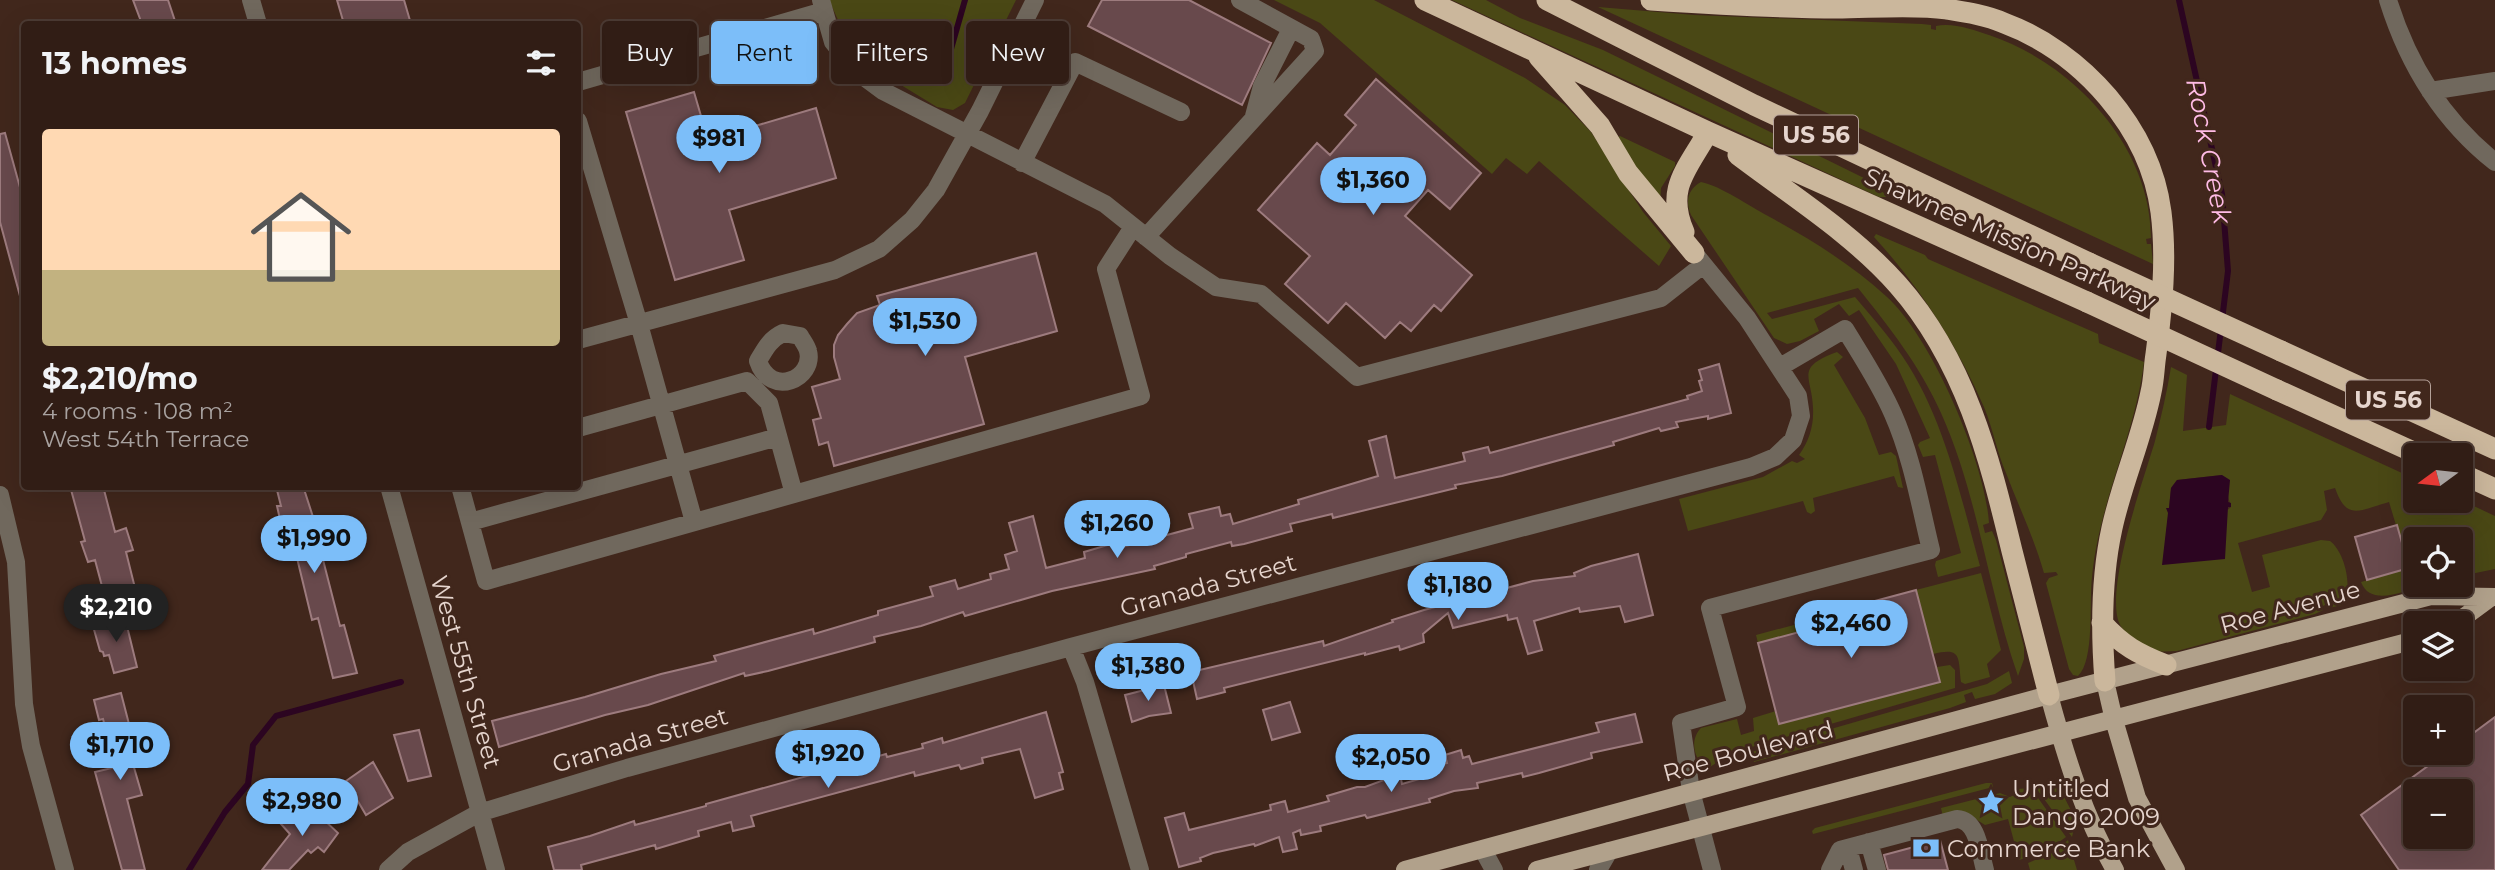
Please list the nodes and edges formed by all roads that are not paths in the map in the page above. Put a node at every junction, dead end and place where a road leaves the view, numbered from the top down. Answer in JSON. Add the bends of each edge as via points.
{"nodes":[{"id":1,"x":251,"y":0,"type":"edge"},
{"id":2,"x":1035,"y":0,"type":"edge"},
{"id":3,"x":1240,"y":0,"type":"edge"},
{"id":4,"x":1425,"y":0,"type":"edge"},
{"id":5,"x":1547,"y":0,"type":"edge"},
{"id":6,"x":1651,"y":0,"type":"edge"},
{"id":7,"x":2388,"y":0,"type":"edge"},
{"id":8,"x":822,"y":6,"type":"edge"},
{"id":9,"x":257,"y":21,"type":"edge"},
{"id":10,"x":1292,"y":29,"type":"junction"},
{"id":11,"x":1533,"y":50,"type":"junction"},
{"id":12,"x":581,"y":81,"type":"edge"},
{"id":13,"x":2495,"y":81,"type":"edge"},
{"id":14,"x":2430,"y":90,"type":"junction"},
{"id":15,"x":1181,"y":112,"type":"dead end"},
{"id":16,"x":1254,"y":119,"type":"junction"},
{"id":17,"x":581,"y":131,"type":"edge"},
{"id":18,"x":1708,"y":132,"type":"junction"},
{"id":19,"x":967,"y":135,"type":"junction"},
{"id":20,"x":2495,"y":162,"type":"edge"},
{"id":21,"x":1023,"y":163,"type":"junction"},
{"id":22,"x":1140,"y":232,"type":"junction"},
{"id":23,"x":1698,"y":259,"type":"junction"},
{"id":24,"x":639,"y":324,"type":"junction"},
{"id":25,"x":581,"y":339,"type":"edge"},
{"id":26,"x":1780,"y":367,"type":"junction"},
{"id":27,"x":661,"y":405,"type":"junction"},
{"id":28,"x":581,"y":427,"type":"edge"},
{"id":29,"x":778,"y":437,"type":"junction"},
{"id":30,"x":2403,"y":447,"type":"edge"},
{"id":31,"x":2495,"y":449,"type":"edge"},
{"id":32,"x":678,"y":464,"type":"junction"},
{"id":33,"x":2473,"y":479,"type":"edge"},
{"id":34,"x":2495,"y":489,"type":"edge"},
{"id":35,"x":389,"y":490,"type":"edge"},
{"id":36,"x":461,"y":490,"type":"edge"},
{"id":37,"x":794,"y":494,"type":"junction"},
{"id":38,"x":0,"y":495,"type":"edge"},
{"id":39,"x":470,"y":522,"type":"junction"},
{"id":40,"x":694,"y":522,"type":"junction"},
{"id":41,"x":2493,"y":598,"type":"edge"},
{"id":42,"x":2473,"y":612,"type":"edge"},
{"id":43,"x":2102,"y":624,"type":"junction"},
{"id":44,"x":2403,"y":643,"type":"edge"},
{"id":45,"x":1071,"y":647,"type":"junction"},
{"id":46,"x":2166,"y":665,"type":"junction"},
{"id":47,"x":2105,"y":681,"type":"junction"},
{"id":48,"x":2049,"y":695,"type":"junction"},
{"id":49,"x":2114,"y":720,"type":"junction"},
{"id":50,"x":2060,"y":734,"type":"junction"},
{"id":51,"x":1691,"y":792,"type":"junction"},
{"id":52,"x":480,"y":813,"type":"junction"},
{"id":53,"x":1701,"y":828,"type":"junction"},
{"id":54,"x":1870,"y":842,"type":"junction"},
{"id":55,"x":1848,"y":848,"type":"junction"},
{"id":56,"x":1483,"y":849,"type":"junction"},
{"id":57,"x":1608,"y":851,"type":"junction"},
{"id":58,"x":65,"y":870,"type":"edge"},
{"id":59,"x":388,"y":870,"type":"edge"},
{"id":60,"x":496,"y":870,"type":"edge"},
{"id":61,"x":1140,"y":870,"type":"edge"},
{"id":62,"x":1405,"y":870,"type":"edge"},
{"id":63,"x":1494,"y":870,"type":"edge"},
{"id":64,"x":1537,"y":870,"type":"edge"},
{"id":65,"x":1598,"y":870,"type":"edge"},
{"id":66,"x":1712,"y":870,"type":"edge"},
{"id":67,"x":1830,"y":870,"type":"edge"},
{"id":68,"x":1854,"y":870,"type":"edge"},
{"id":69,"x":1877,"y":870,"type":"edge"},
{"id":70,"x":1985,"y":870,"type":"edge"},
{"id":71,"x":2115,"y":870,"type":"edge"},
{"id":72,"x":2176,"y":870,"type":"edge"}],
"edges":[{"from":1,"to":9,"type":"street"},
{"from":2,"to":19,"type":"street"},
{"from":3,"to":10,"type":"street"},
{"from":4,"to":11,"type":"highway","name":"Shawnee Mission Parkway","number":"US 56"},
{"from":5,"to":31,"type":"highway","name":"Shawnee Mission Parkway","number":"US 56","bridge":true,"via":[[1766,111]]},
{"from":6,"to":43,"type":"highway","via":[[1942,8],[1975,14],[2030,34],[2056,50],[2116,107],[2152,175],[2161,210],[2164,275],[2152,390],[2112,529]]},
{"from":7,"to":14,"type":"street","via":[[2403,45]]},
{"from":8,"to":12,"type":"street"},
{"from":8,"to":19,"type":"street","via":[[833,42],[856,71],[883,91]]},
{"from":10,"to":16,"type":"street","via":[[1262,86]]},
{"from":10,"to":16,"type":"street","via":[[1311,39],[1315,51]]},
{"from":11,"to":18,"type":"highway","name":"Shawnee Mission Parkway","number":"US 56"},
{"from":11,"to":23,"type":"highway","via":[[1600,126],[1628,173]]},
{"from":13,"to":14,"type":"street"},
{"from":14,"to":20,"type":"street","via":[[2460,129]]},
{"from":15,"to":21,"type":"street","via":[[1075,62]]},
{"from":16,"to":22,"type":"street"},
{"from":17,"to":24,"type":"street"},
{"from":18,"to":23,"type":"highway","via":[[1675,195],[1677,215]]},
{"from":18,"to":30,"type":"highway","name":"Shawnee Mission Parkway","number":"US 56","bridge":true},
{"from":18,"to":48,"type":"highway","via":[[1860,248],[1925,320],[1975,415]]},
{"from":19,"to":21,"type":"street"},
{"from":19,"to":24,"type":"street","via":[[936,190],[912,220],[878,248],[835,270]]},
{"from":21,"to":22,"type":"street","via":[[1105,204]]},
{"from":22,"to":23,"type":"street","via":[[1216,287],[1261,294],[1357,377],[1661,298]]},
{"from":22,"to":37,"type":"street","via":[[1107,269],[1141,396]]},
{"from":23,"to":26,"type":"street","name":"Granada Street","via":[[1747,317]]},
{"from":24,"to":25,"type":"street"},
{"from":24,"to":27,"type":"street"},
{"from":26,"to":45,"type":"street","name":"Granada Street","via":[[1798,396],[1801,416],[1793,440],[1776,457],[1751,467]]},
{"from":26,"to":51,"type":"street","via":[[1845,329],[1894,416],[1931,550],[1710,608],[1737,707],[1681,723]]},
{"from":27,"to":28,"type":"street"},
{"from":27,"to":29,"type":"street","via":[[747,381],[767,388]]},
{"from":27,"to":32,"type":"street"},
{"from":29,"to":32,"type":"street"},
{"from":29,"to":37,"type":"street"},
{"from":32,"to":39,"type":"street"},
{"from":32,"to":40,"type":"street"},
{"from":33,"to":34,"type":"highway"},
{"from":35,"to":52,"type":"street","name":"West 55th Street"},
{"from":36,"to":39,"type":"street"},
{"from":37,"to":40,"type":"street"},
{"from":38,"to":58,"type":"street","via":[[16,562],[24,705],[31,746]]},
{"from":39,"to":40,"type":"street","via":[[486,581]]},
{"from":41,"to":42,"type":"main road","name":"Roe Avenue"},
{"from":41,"to":46,"type":"main road","name":"Roe Avenue","via":[[2431,596]]},
{"from":43,"to":46,"type":"highway","via":[[2135,653]]},
{"from":43,"to":47,"type":"highway"},
{"from":44,"to":49,"type":"main road"},
{"from":45,"to":52,"type":"street","name":"Granada Street"},
{"from":45,"to":61,"type":"street"},
{"from":46,"to":47,"type":"main road","name":"Roe Avenue"},
{"from":47,"to":48,"type":"main road","name":"Roe Boulevard"},
{"from":47,"to":49,"type":"main road"},
{"from":48,"to":50,"type":"main road"},
{"from":48,"to":51,"type":"main road","name":"Roe Boulevard"},
{"from":49,"to":50,"type":"main road"},
{"from":49,"to":72,"type":"main road","via":[[2137,798]]},
{"from":50,"to":53,"type":"main road"},
{"from":50,"to":71,"type":"main road"},
{"from":51,"to":53,"type":"street"},
{"from":51,"to":56,"type":"main road","name":"Roe Boulevard"},
{"from":52,"to":59,"type":"street","name":"Granada Street","via":[[408,852]]},
{"from":52,"to":60,"type":"street","name":"West 55th Street"},
{"from":53,"to":57,"type":"main road"},
{"from":53,"to":66,"type":"street"},
{"from":54,"to":55,"type":"street"},
{"from":54,"to":69,"type":"street"},
{"from":54,"to":70,"type":"street","via":[[1957,819],[1966,821],[1974,830]]},
{"from":55,"to":67,"type":"street","via":[[1840,850]]},
{"from":55,"to":68,"type":"street"},
{"from":56,"to":62,"type":"main road","name":"Roe Boulevard"},
{"from":56,"to":63,"type":"street"},
{"from":57,"to":64,"type":"main road"},
{"from":57,"to":65,"type":"street"}]}
